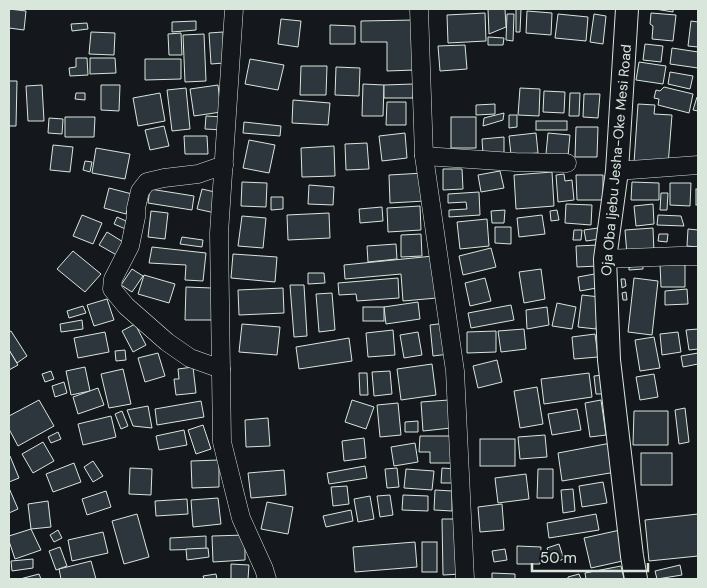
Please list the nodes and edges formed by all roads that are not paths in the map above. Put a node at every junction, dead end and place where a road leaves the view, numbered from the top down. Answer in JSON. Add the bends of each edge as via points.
{"nodes":[{"id":1,"x":234,"y":9,"type":"edge"},
{"id":2,"x":419,"y":9,"type":"edge"},
{"id":3,"x":627,"y":9,"type":"edge"},
{"id":4,"x":424,"y":156,"type":"junction"},
{"id":5,"x":567,"y":163,"type":"dead end"},
{"id":6,"x":224,"y":165,"type":"junction"},
{"id":7,"x":698,"y":165,"type":"edge"},
{"id":8,"x":617,"y":171,"type":"junction"},
{"id":9,"x":698,"y":256,"type":"edge"},
{"id":10,"x":605,"y":259,"type":"junction"},
{"id":11,"x":221,"y":369,"type":"junction"},
{"id":12,"x":267,"y":579,"type":"edge"},
{"id":13,"x":465,"y":579,"type":"edge"},
{"id":14,"x":636,"y":579,"type":"edge"}],
"edges":[{"from":1,"to":6,"type":"street"},
{"from":2,"to":4,"type":"street"},
{"from":3,"to":8,"type":"main road","name":"Oja Oba Ijebu Jesha-Oke Mesi Road"},
{"from":4,"to":5,"type":"street"},
{"from":4,"to":13,"type":"street","via":[[455,371]]},
{"from":6,"to":11,"type":"street","via":[[219,233]]},
{"from":6,"to":11,"type":"street","via":[[198,174],[147,182],[140,191],[130,246],[113,279],[112,289],[126,306],[167,342],[190,358]]},
{"from":7,"to":8,"type":"street"},
{"from":8,"to":10,"type":"main road","name":"Oja Oba Ijebu Jesha-Oke Mesi Road"},
{"from":9,"to":10,"type":"street"},
{"from":10,"to":14,"type":"main road","name":"Oja Oba Ijebu Jesha-Oke Mesi Road","via":[[609,360]]},
{"from":11,"to":12,"type":"street","via":[[222,442],[240,518]]}]}
